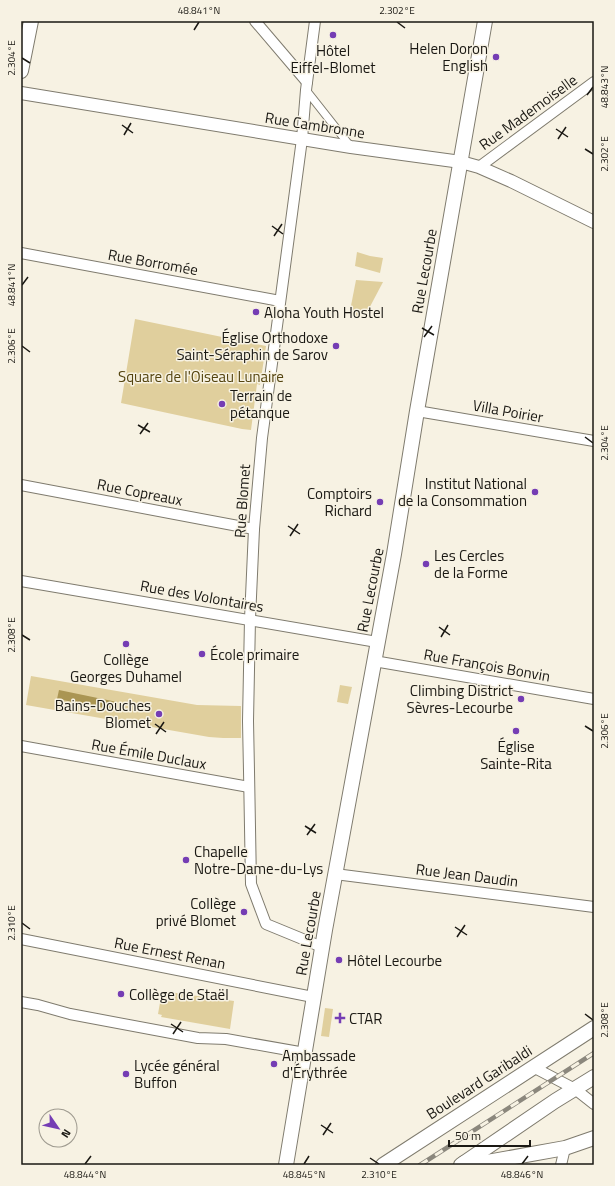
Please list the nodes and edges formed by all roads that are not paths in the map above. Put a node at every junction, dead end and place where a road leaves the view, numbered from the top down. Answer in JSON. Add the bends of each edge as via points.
{"nodes":[{"id":1,"x":31,"y":21,"type":"edge"},
{"id":2,"x":254,"y":21,"type":"edge"},
{"id":3,"x":315,"y":21,"type":"edge"},
{"id":4,"x":485,"y":21,"type":"edge"},
{"id":5,"x":21,"y":71,"type":"edge"},
{"id":6,"x":594,"y":82,"type":"edge"},
{"id":7,"x":307,"y":86,"type":"junction"},
{"id":8,"x":21,"y":93,"type":"edge"},
{"id":9,"x":302,"y":139,"type":"junction"},
{"id":10,"x":351,"y":147,"type":"junction"},
{"id":11,"x":461,"y":162,"type":"junction"},
{"id":12,"x":479,"y":167,"type":"junction"},
{"id":13,"x":594,"y":222,"type":"edge"},
{"id":14,"x":21,"y":253,"type":"edge"},
{"id":15,"x":280,"y":301,"type":"junction"},
{"id":16,"x":417,"y":411,"type":"junction"},
{"id":17,"x":594,"y":441,"type":"edge"},
{"id":18,"x":21,"y":485,"type":"edge"},
{"id":19,"x":254,"y":529,"type":"junction"},
{"id":20,"x":21,"y":581,"type":"edge"},
{"id":21,"x":250,"y":619,"type":"junction"},
{"id":22,"x":377,"y":642,"type":"junction"},
{"id":23,"x":374,"y":660,"type":"junction"},
{"id":24,"x":594,"y":699,"type":"edge"},
{"id":25,"x":21,"y":746,"type":"edge"},
{"id":26,"x":249,"y":788,"type":"junction"},
{"id":27,"x":335,"y":874,"type":"junction"},
{"id":28,"x":594,"y":907,"type":"edge"},
{"id":29,"x":21,"y":939,"type":"edge"},
{"id":30,"x":322,"y":947,"type":"junction"},
{"id":31,"x":314,"y":997,"type":"junction"},
{"id":32,"x":21,"y":1002,"type":"edge"},
{"id":33,"x":594,"y":1028,"type":"edge"},
{"id":34,"x":305,"y":1053,"type":"junction"},
{"id":35,"x":533,"y":1067,"type":"junction"},
{"id":36,"x":594,"y":1077,"type":"edge"},
{"id":37,"x":575,"y":1089,"type":"junction"},
{"id":38,"x":594,"y":1104,"type":"edge"},
{"id":39,"x":594,"y":1138,"type":"edge"},
{"id":40,"x":565,"y":1148,"type":"junction"},
{"id":41,"x":469,"y":1164,"type":"edge"},
{"id":42,"x":286,"y":1165,"type":"edge"},
{"id":43,"x":383,"y":1165,"type":"edge"},
{"id":44,"x":561,"y":1165,"type":"edge"}],
"edges":[{"from":1,"to":5,"type":"main road"},
{"from":2,"to":7,"type":"street"},
{"from":3,"to":7,"type":"street","name":"Rue Blomet"},
{"from":4,"to":11,"type":"main road","name":"Rue Lecourbe"},
{"from":6,"to":12,"type":"street","name":"Rue Mademoiselle"},
{"from":7,"to":9,"type":"street","name":"Rue Blomet"},
{"from":7,"to":10,"type":"street"},
{"from":8,"to":9,"type":"street","name":"Rue Cambronne"},
{"from":9,"to":10,"type":"street","name":"Rue Cambronne"},
{"from":9,"to":15,"type":"street","name":"Rue Blomet"},
{"from":10,"to":11,"type":"street","name":"Rue Cambronne"},
{"from":11,"to":12,"type":"street","name":"Rue Cambronne"},
{"from":11,"to":16,"type":"main road","name":"Rue Lecourbe"},
{"from":12,"to":13,"type":"street","name":"Rue Cambronne"},
{"from":14,"to":15,"type":"street","name":"Rue Borromée"},
{"from":15,"to":19,"type":"street","name":"Rue Blomet","via":[[262,438]]},
{"from":16,"to":17,"type":"street","name":"Villa Poirier"},
{"from":16,"to":22,"type":"main road","name":"Rue Lecourbe"},
{"from":18,"to":19,"type":"street","name":"Rue Copreaux"},
{"from":19,"to":21,"type":"street","name":"Rue Blomet"},
{"from":20,"to":21,"type":"street","name":"Rue des Volontaires"},
{"from":21,"to":22,"type":"street","name":"Rue des Volontaires"},
{"from":21,"to":26,"type":"street","name":"Rue Blomet"},
{"from":22,"to":23,"type":"main road","name":"Rue Lecourbe"},
{"from":23,"to":24,"type":"street","name":"Rue François Bonvin"},
{"from":23,"to":27,"type":"main road","name":"Rue Lecourbe"},
{"from":25,"to":26,"type":"street","name":"Rue Émile Duclaux"},
{"from":26,"to":30,"type":"street","name":"Rue Blomet","via":[[251,884],[266,924]]},
{"from":27,"to":28,"type":"street","name":"Rue Jean Daudin"},
{"from":27,"to":30,"type":"main road","name":"Rue Lecourbe"},
{"from":29,"to":31,"type":"street","name":"Rue Ernest Renan"},
{"from":30,"to":31,"type":"main road","name":"Rue Lecourbe"},
{"from":31,"to":34,"type":"main road","name":"Rue Lecourbe"},
{"from":32,"to":34,"type":"street","via":[[198,1038],[226,1039]]},
{"from":33,"to":35,"type":"main road","name":"Boulevard Garibaldi"},
{"from":34,"to":42,"type":"main road","name":"Rue Lecourbe"},
{"from":35,"to":37,"type":"street"},
{"from":35,"to":43,"type":"main road","name":"Boulevard Garibaldi"},
{"from":36,"to":37,"type":"main road"},
{"from":37,"to":38,"type":"street"},
{"from":37,"to":41,"type":"main road"},
{"from":39,"to":40,"type":"main road"},
{"from":40,"to":41,"type":"main road"},
{"from":40,"to":44,"type":"street"}]}
